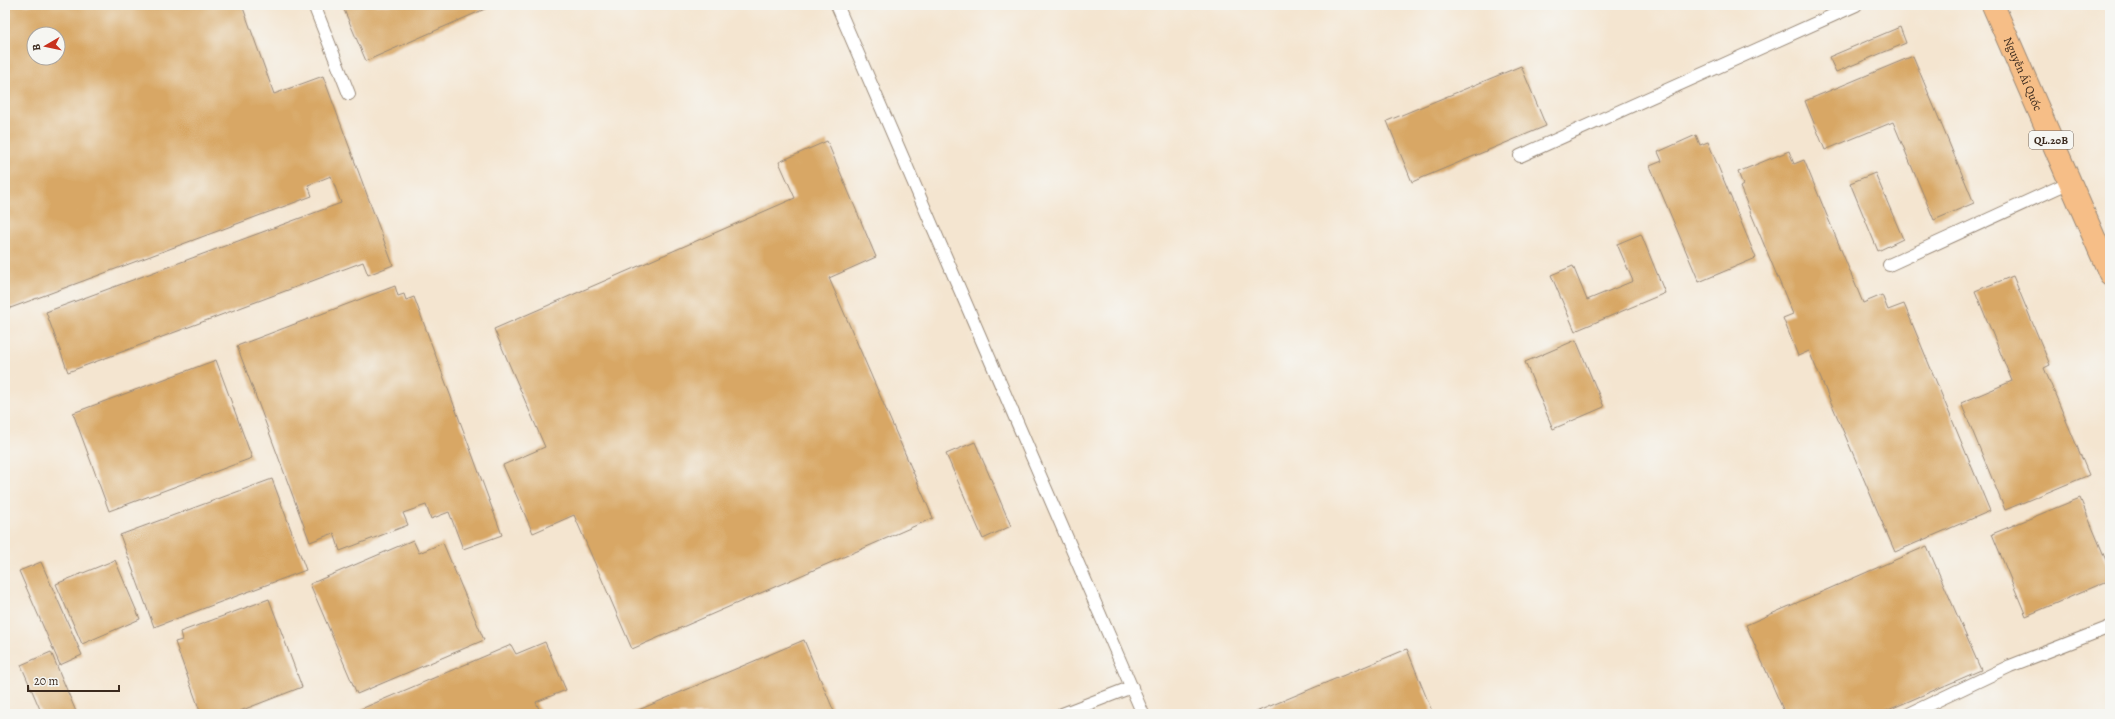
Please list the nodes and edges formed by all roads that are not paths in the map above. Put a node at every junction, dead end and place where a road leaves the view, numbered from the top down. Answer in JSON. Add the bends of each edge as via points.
{"nodes":[{"id":1,"x":314,"y":5,"type":"edge"},
{"id":2,"x":837,"y":5,"type":"edge"},
{"id":3,"x":1856,"y":5,"type":"edge"},
{"id":4,"x":1993,"y":5,"type":"edge"},
{"id":5,"x":349,"y":94,"type":"dead end"},
{"id":6,"x":1520,"y":156,"type":"dead end"},
{"id":7,"x":2070,"y":182,"type":"junction"},
{"id":8,"x":1889,"y":265,"type":"dead end"},
{"id":9,"x":2110,"y":274,"type":"edge"},
{"id":10,"x":2110,"y":627,"type":"edge"},
{"id":11,"x":1132,"y":687,"type":"junction"},
{"id":12,"x":1062,"y":714,"type":"edge"},
{"id":13,"x":1143,"y":714,"type":"edge"},
{"id":14,"x":1909,"y":714,"type":"edge"}],
"edges":[{"from":1,"to":5,"type":"lane"},
{"from":2,"to":11,"type":"lane"},
{"from":3,"to":6,"type":"lane"},
{"from":4,"to":7,"type":"main road","name":"Nguyễn Ái Quốc","number":"QL.20B"},
{"from":7,"to":8,"type":"lane"},
{"from":7,"to":9,"type":"main road","name":"Nguyễn Ái Quốc","number":"QL.20B"},
{"from":10,"to":14,"type":"lane","via":[[2010,666]]},
{"from":11,"to":12,"type":"lane"},
{"from":11,"to":13,"type":"lane"}]}
